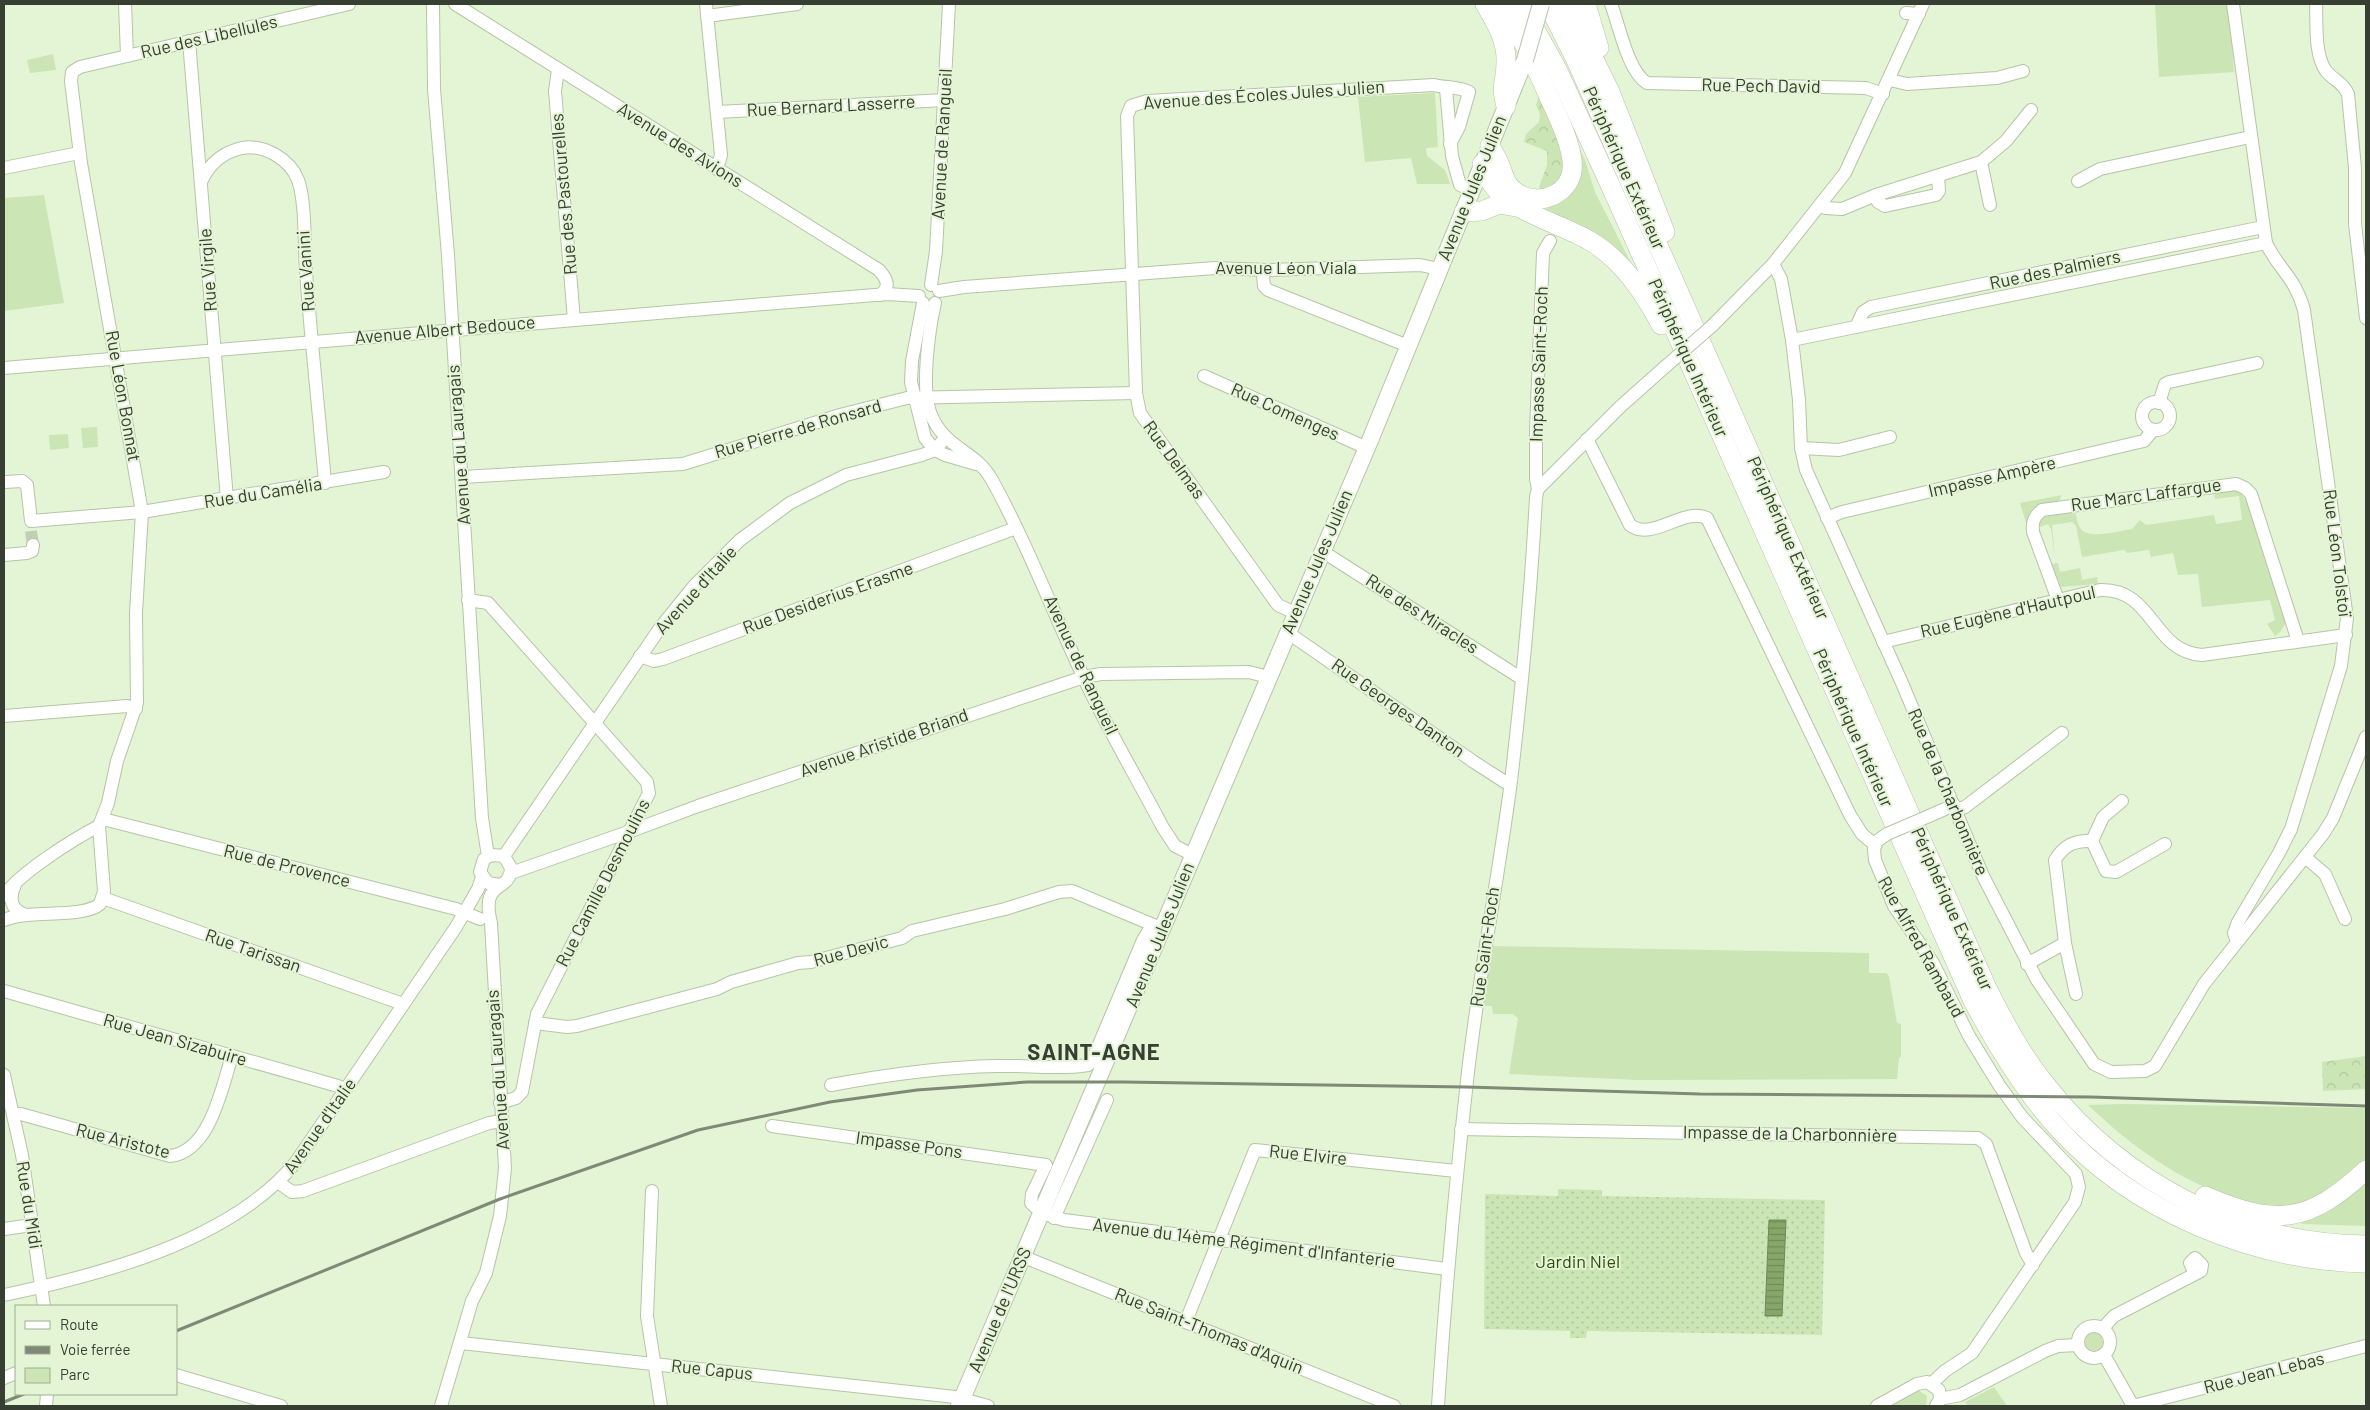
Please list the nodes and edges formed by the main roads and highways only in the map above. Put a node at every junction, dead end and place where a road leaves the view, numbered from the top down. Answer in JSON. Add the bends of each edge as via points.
{"nodes":[{"id":1,"x":1485,"y":4,"type":"edge"},
{"id":2,"x":1502,"y":4,"type":"edge"},
{"id":3,"x":1521,"y":4,"type":"edge"},
{"id":4,"x":1541,"y":4,"type":"edge"},
{"id":5,"x":1548,"y":4,"type":"edge"},
{"id":6,"x":1567,"y":4,"type":"edge"},
{"id":7,"x":1586,"y":4,"type":"edge"},
{"id":8,"x":1610,"y":92,"type":"junction"},
{"id":9,"x":1506,"y":106,"type":"junction"},
{"id":10,"x":1490,"y":146,"type":"junction"},
{"id":11,"x":1482,"y":164,"type":"junction"},
{"id":12,"x":1520,"y":207,"type":"junction"},
{"id":13,"x":1464,"y":212,"type":"junction"},
{"id":14,"x":1686,"y":309,"type":"junction"},
{"id":15,"x":1696,"y":380,"type":"junction"},
{"id":16,"x":1107,"y":1062,"type":"joint"},
{"id":17,"x":2090,"y":1135,"type":"junction"},
{"id":18,"x":2366,"y":1170,"type":"edge"},
{"id":19,"x":2366,"y":1245,"type":"edge"},
{"id":20,"x":2366,"y":1263,"type":"edge"},
{"id":21,"x":961,"y":1402,"type":"edge"}],
"edges":[{"from":1,"to":9,"type":"highway","via":[[1504,40],[1506,65],[1502,90]]},
{"from":2,"to":10,"type":"highway","via":[[1562,126],[1573,163],[1568,184],[1553,197],[1523,197],[1502,177]]},
{"from":3,"to":15,"type":"highway","name":"Périphérique Intérieur","via":[[1557,69]]},
{"from":4,"to":9,"type":"main road","name":"Avenue Jules Julien","bridge":true,"via":[[1525,60]]},
{"from":5,"to":14,"type":"highway","name":"Périphérique Extérieur"},
{"from":6,"to":8,"type":"highway"},
{"from":7,"to":8,"type":"highway"},
{"from":8,"to":14,"type":"highway","via":[[1686,288]]},
{"from":9,"to":10,"type":"main road","name":"Avenue Jules Julien"},
{"from":10,"to":11,"type":"main road","name":"Avenue Jules Julien"},
{"from":11,"to":12,"type":"highway","via":[[1494,190]]},
{"from":11,"to":13,"type":"main road","name":"Avenue Jules Julien"},
{"from":12,"to":13,"type":"highway","via":[[1499,204],[1482,211]]},
{"from":12,"to":15,"type":"highway","via":[[1591,242],[1624,270],[1654,311],[1680,366]]},
{"from":13,"to":16,"type":"main road","name":"Avenue Jules Julien","via":[[1193,855],[1157,927]]},
{"from":14,"to":17,"type":"highway","name":"Périphérique Extérieur","via":[[1987,988],[2005,1024],[2040,1077]]},
{"from":15,"to":20,"type":"highway","name":"Périphérique Intérieur","via":[[1973,1001],[2003,1055],[2041,1108],[2107,1172],[2168,1212],[2258,1247],[2300,1256]]},
{"from":16,"to":21,"type":"main road","name":"Avenue de l'URSS","via":[[1048,1216],[1024,1257]]},
{"from":17,"to":18,"type":"highway","via":[[2108,1140],[2176,1182],[2236,1208],[2260,1214],[2278,1216],[2312,1210],[2341,1194]]},
{"from":17,"to":19,"type":"highway","name":"Périphérique Extérieur","via":[[2112,1154],[2169,1192],[2233,1221],[2300,1238]]}]}
